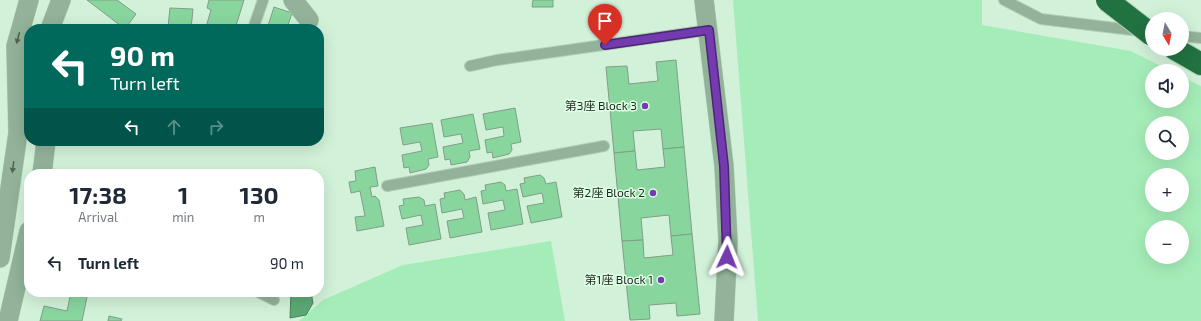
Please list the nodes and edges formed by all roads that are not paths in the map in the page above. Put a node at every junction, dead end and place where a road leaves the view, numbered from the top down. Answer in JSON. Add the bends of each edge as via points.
{"nodes":[{"id":1,"x":29,"y":0,"type":"edge"},
{"id":2,"x":61,"y":0,"type":"edge"},
{"id":3,"x":263,"y":0,"type":"edge"},
{"id":4,"x":292,"y":0,"type":"edge"},
{"id":5,"x":704,"y":0,"type":"edge"},
{"id":6,"x":1004,"y":0,"type":"edge"},
{"id":7,"x":1107,"y":0,"type":"edge"},
{"id":8,"x":309,"y":20,"type":"dead end"},
{"id":9,"x":52,"y":24,"type":"edge"},
{"id":10,"x":255,"y":24,"type":"edge"},
{"id":11,"x":1145,"y":29,"type":"edge"},
{"id":12,"x":709,"y":30,"type":"junction"},
{"id":13,"x":1145,"y":33,"type":"edge"},
{"id":14,"x":1189,"y":37,"type":"edge"},
{"id":15,"x":1201,"y":38,"type":"edge"},
{"id":16,"x":1187,"y":56,"type":"edge"},
{"id":17,"x":1201,"y":64,"type":"edge"},
{"id":18,"x":470,"y":66,"type":"dead end"},
{"id":19,"x":45,"y":146,"type":"edge"},
{"id":20,"x":604,"y":146,"type":"dead end"},
{"id":21,"x":43,"y":169,"type":"edge"},
{"id":22,"x":387,"y":186,"type":"dead end"},
{"id":23,"x":24,"y":252,"type":"edge"},
{"id":24,"x":0,"y":258,"type":"edge"},
{"id":25,"x":268,"y":297,"type":"edge"},
{"id":26,"x":274,"y":300,"type":"dead end"},
{"id":27,"x":8,"y":321,"type":"edge"},
{"id":28,"x":724,"y":321,"type":"edge"}],
"edges":[{"from":1,"to":24,"type":"street","one_way":true,"via":[[16,46],[18,133]]},
{"from":2,"to":9,"type":"street"},
{"from":3,"to":10,"type":"lane"},
{"from":4,"to":8,"type":"street"},
{"from":5,"to":12,"type":"street"},
{"from":6,"to":13,"type":"lane","via":[[1041,19]]},
{"from":7,"to":11,"type":"highway","bridge":true},
{"from":12,"to":18,"type":"lane"},
{"from":12,"to":28,"type":"street","via":[[725,181],[728,241]]},
{"from":14,"to":15,"type":"lane"},
{"from":16,"to":17,"type":"highway"},
{"from":19,"to":21,"type":"street"},
{"from":20,"to":22,"type":"lane"},
{"from":23,"to":27,"type":"street"},
{"from":25,"to":26,"type":"lane"}]}
